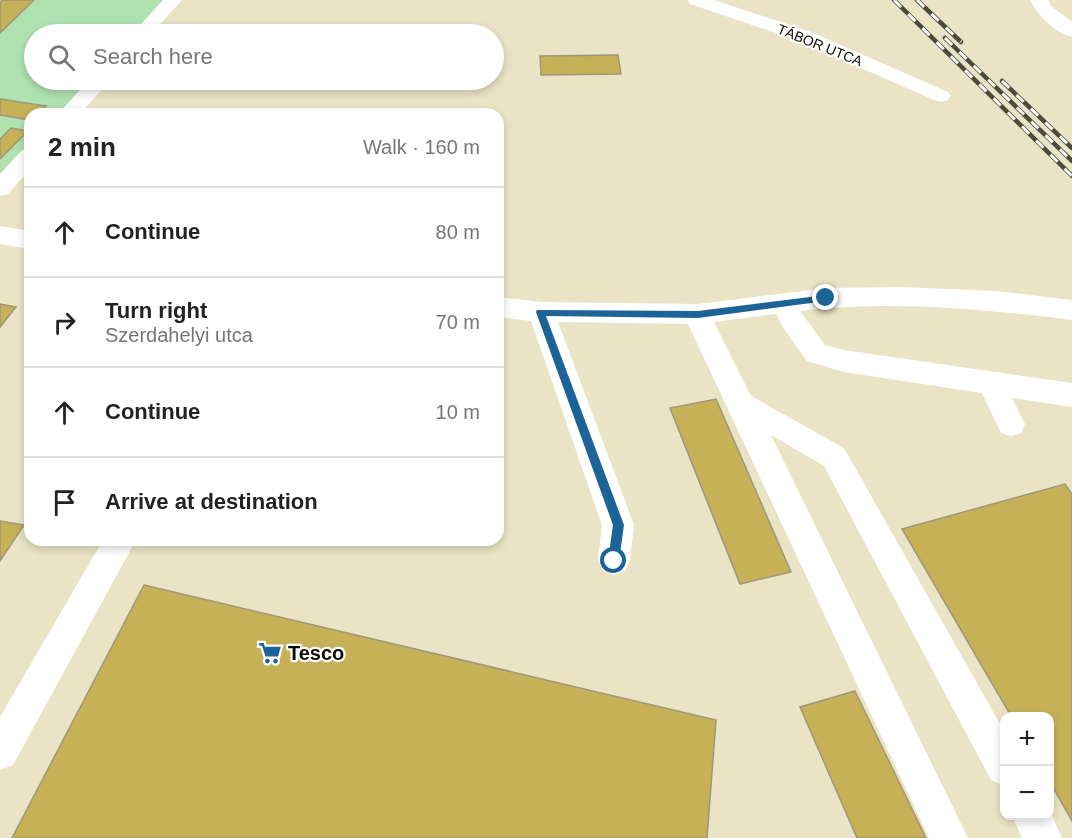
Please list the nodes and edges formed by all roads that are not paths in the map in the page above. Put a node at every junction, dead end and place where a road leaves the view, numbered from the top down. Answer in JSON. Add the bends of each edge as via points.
{"nodes":[{"id":1,"x":173,"y":0,"type":"edge"},
{"id":2,"x":696,"y":0,"type":"edge"},
{"id":3,"x":1039,"y":0,"type":"edge"},
{"id":4,"x":150,"y":24,"type":"edge"},
{"id":5,"x":1072,"y":31,"type":"edge"},
{"id":6,"x":91,"y":90,"type":"edge"},
{"id":7,"x":941,"y":96,"type":"dead end"},
{"id":8,"x":74,"y":108,"type":"edge"},
{"id":9,"x":24,"y":162,"type":"edge"},
{"id":10,"x":0,"y":188,"type":"edge"},
{"id":11,"x":0,"y":236,"type":"edge"},
{"id":12,"x":24,"y":239,"type":"edge"},
{"id":13,"x":783,"y":302,"type":"junction"},
{"id":14,"x":504,"y":308,"type":"edge"},
{"id":15,"x":1072,"y":310,"type":"edge"},
{"id":16,"x":540,"y":312,"type":"junction"},
{"id":17,"x":698,"y":314,"type":"junction"},
{"id":18,"x":991,"y":382,"type":"junction"},
{"id":19,"x":1072,"y":395,"type":"edge"},
{"id":20,"x":741,"y":404,"type":"junction"},
{"id":21,"x":1011,"y":424,"type":"dead end"},
{"id":22,"x":117,"y":546,"type":"edge"},
{"id":23,"x":614,"y":561,"type":"dead end"},
{"id":24,"x":0,"y":752,"type":"edge"},
{"id":25,"x":1004,"y":766,"type":"edge"},
{"id":26,"x":1033,"y":820,"type":"edge"},
{"id":27,"x":949,"y":838,"type":"edge"},
{"id":28,"x":1043,"y":838,"type":"edge"}],
"edges":[{"from":1,"to":4,"type":"street"},
{"from":2,"to":7,"type":"street","name":"TÁBOR UTCA","via":[[804,36]]},
{"from":3,"to":5,"type":"street","via":[[1044,9]]},
{"from":6,"to":8,"type":"street"},
{"from":9,"to":10,"type":"street"},
{"from":11,"to":12,"type":"street"},
{"from":13,"to":15,"type":"street","via":[[902,297],[996,301]]},
{"from":13,"to":17,"type":"street"},
{"from":13,"to":18,"type":"street","via":[[816,353],[844,361]]},
{"from":14,"to":16,"type":"street"},
{"from":16,"to":17,"type":"street"},
{"from":16,"to":23,"type":"street","via":[[618,525]]},
{"from":17,"to":20,"type":"street"},
{"from":18,"to":19,"type":"street"},
{"from":18,"to":21,"type":"street"},
{"from":20,"to":25,"type":"street","via":[[834,457]]},
{"from":20,"to":27,"type":"street"},
{"from":22,"to":24,"type":"street"},
{"from":26,"to":28,"type":"street"}]}
